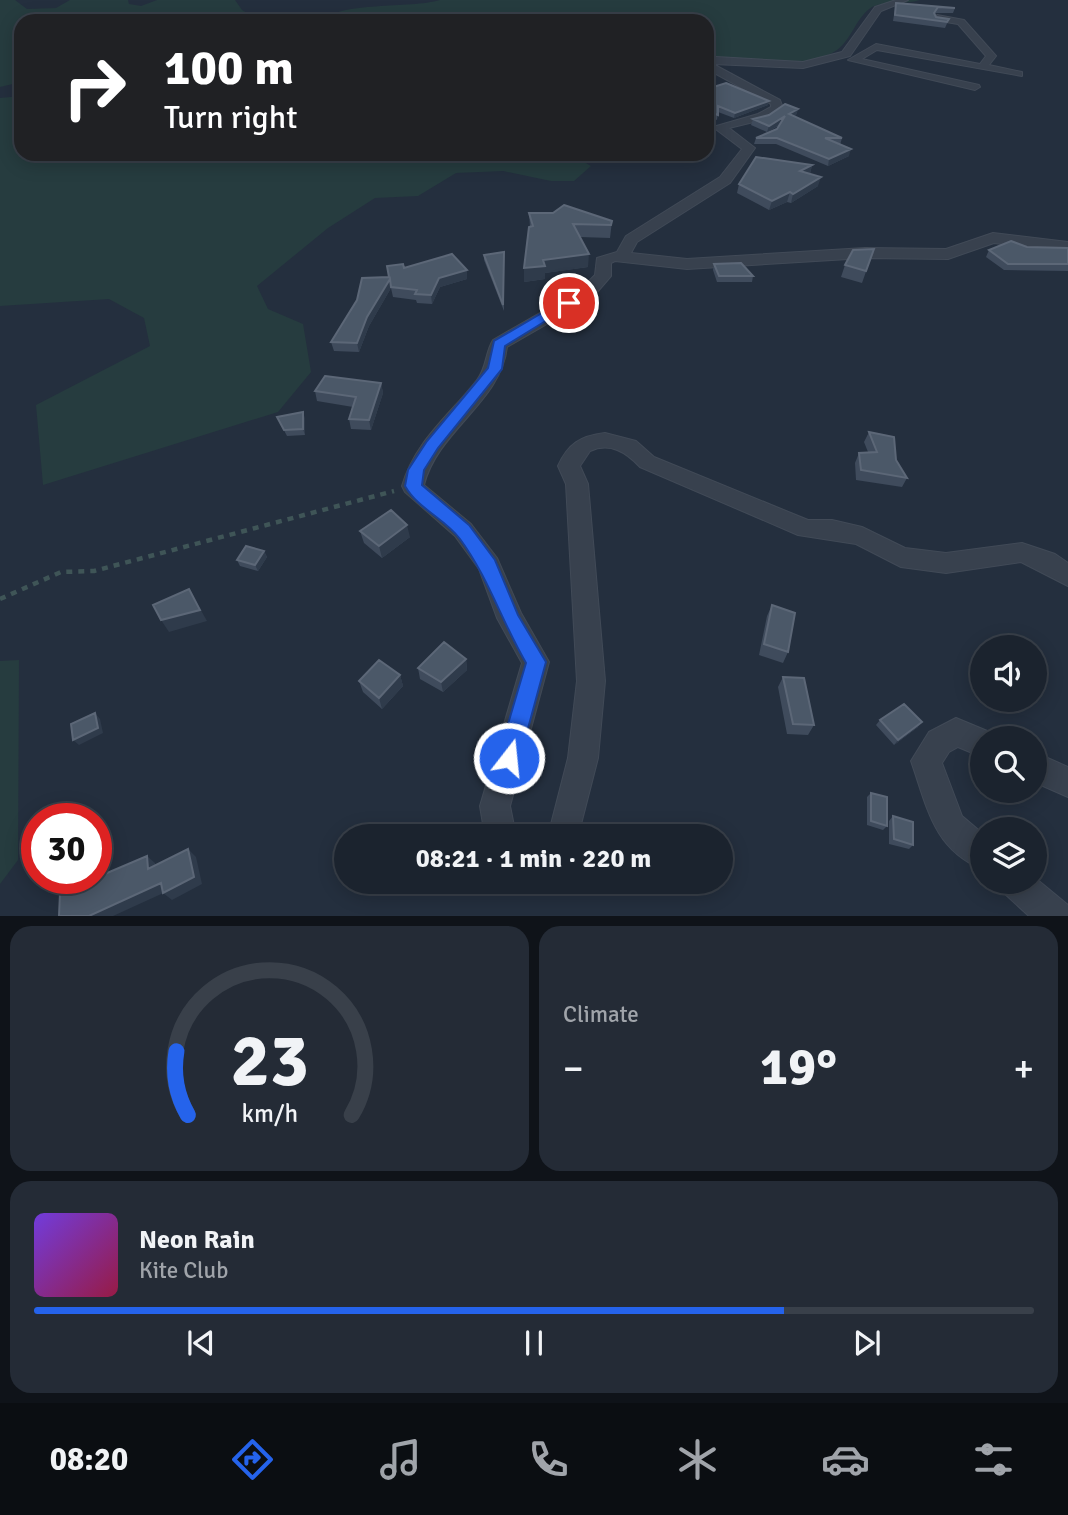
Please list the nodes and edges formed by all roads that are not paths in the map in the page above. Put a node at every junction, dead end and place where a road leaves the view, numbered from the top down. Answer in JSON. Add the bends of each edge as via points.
{"nodes":[{"id":1,"x":904,"y":0,"type":"edge"},
{"id":2,"x":937,"y":17,"type":"edge"},
{"id":3,"x":714,"y":61,"type":"edge"},
{"id":4,"x":714,"y":68,"type":"edge"},
{"id":5,"x":982,"y":68,"type":"junction"},
{"id":6,"x":1018,"y":74,"type":"dead end"},
{"id":7,"x":975,"y":87,"type":"dead end"},
{"id":8,"x":1068,"y":247,"type":"edge"},
{"id":9,"x":622,"y":256,"type":"junction"},
{"id":10,"x":1068,"y":576,"type":"edge"},
{"id":11,"x":970,"y":738,"type":"edge"},
{"id":12,"x":1047,"y":773,"type":"edge"},
{"id":13,"x":1068,"y":782,"type":"edge"},
{"id":14,"x":498,"y":824,"type":"edge"},
{"id":15,"x":566,"y":824,"type":"edge"},
{"id":16,"x":970,"y":843,"type":"edge"},
{"id":17,"x":1029,"y":894,"type":"edge"},
{"id":18,"x":1056,"y":916,"type":"edge"}],
"edges":[{"from":1,"to":3,"type":"street","via":[[878,9],[846,54],[803,65]]},
{"from":2,"to":5,"type":"street","via":[[961,22],[991,56]]},
{"from":4,"to":9,"type":"street","via":[[776,102],[777,108],[762,117],[719,127],[749,148],[741,159],[725,180],[631,239]]},
{"from":5,"to":6,"type":"street"},
{"from":5,"to":7,"type":"street","via":[[876,47],[853,60]]},
{"from":8,"to":9,"type":"street","via":[[993,238],[948,254],[865,253],[687,264]]},
{"from":9,"to":14,"type":"street","via":[[604,261],[603,276],[586,294],[499,344],[495,369],[416,470],[413,486],[463,530],[489,565],[510,618],[536,662],[495,806]]},
{"from":10,"to":15,"type":"street","via":[[1047,561],[1022,552],[946,563],[901,556],[862,536],[806,528],[719,495],[647,462],[621,442],[586,444],[571,457],[569,466],[577,484],[591,681],[583,758]]},
{"from":11,"to":16,"type":"street","via":[[956,732],[939,742],[926,761],[950,827]]},
{"from":12,"to":13,"type":"street"},
{"from":17,"to":18,"type":"street"}]}
